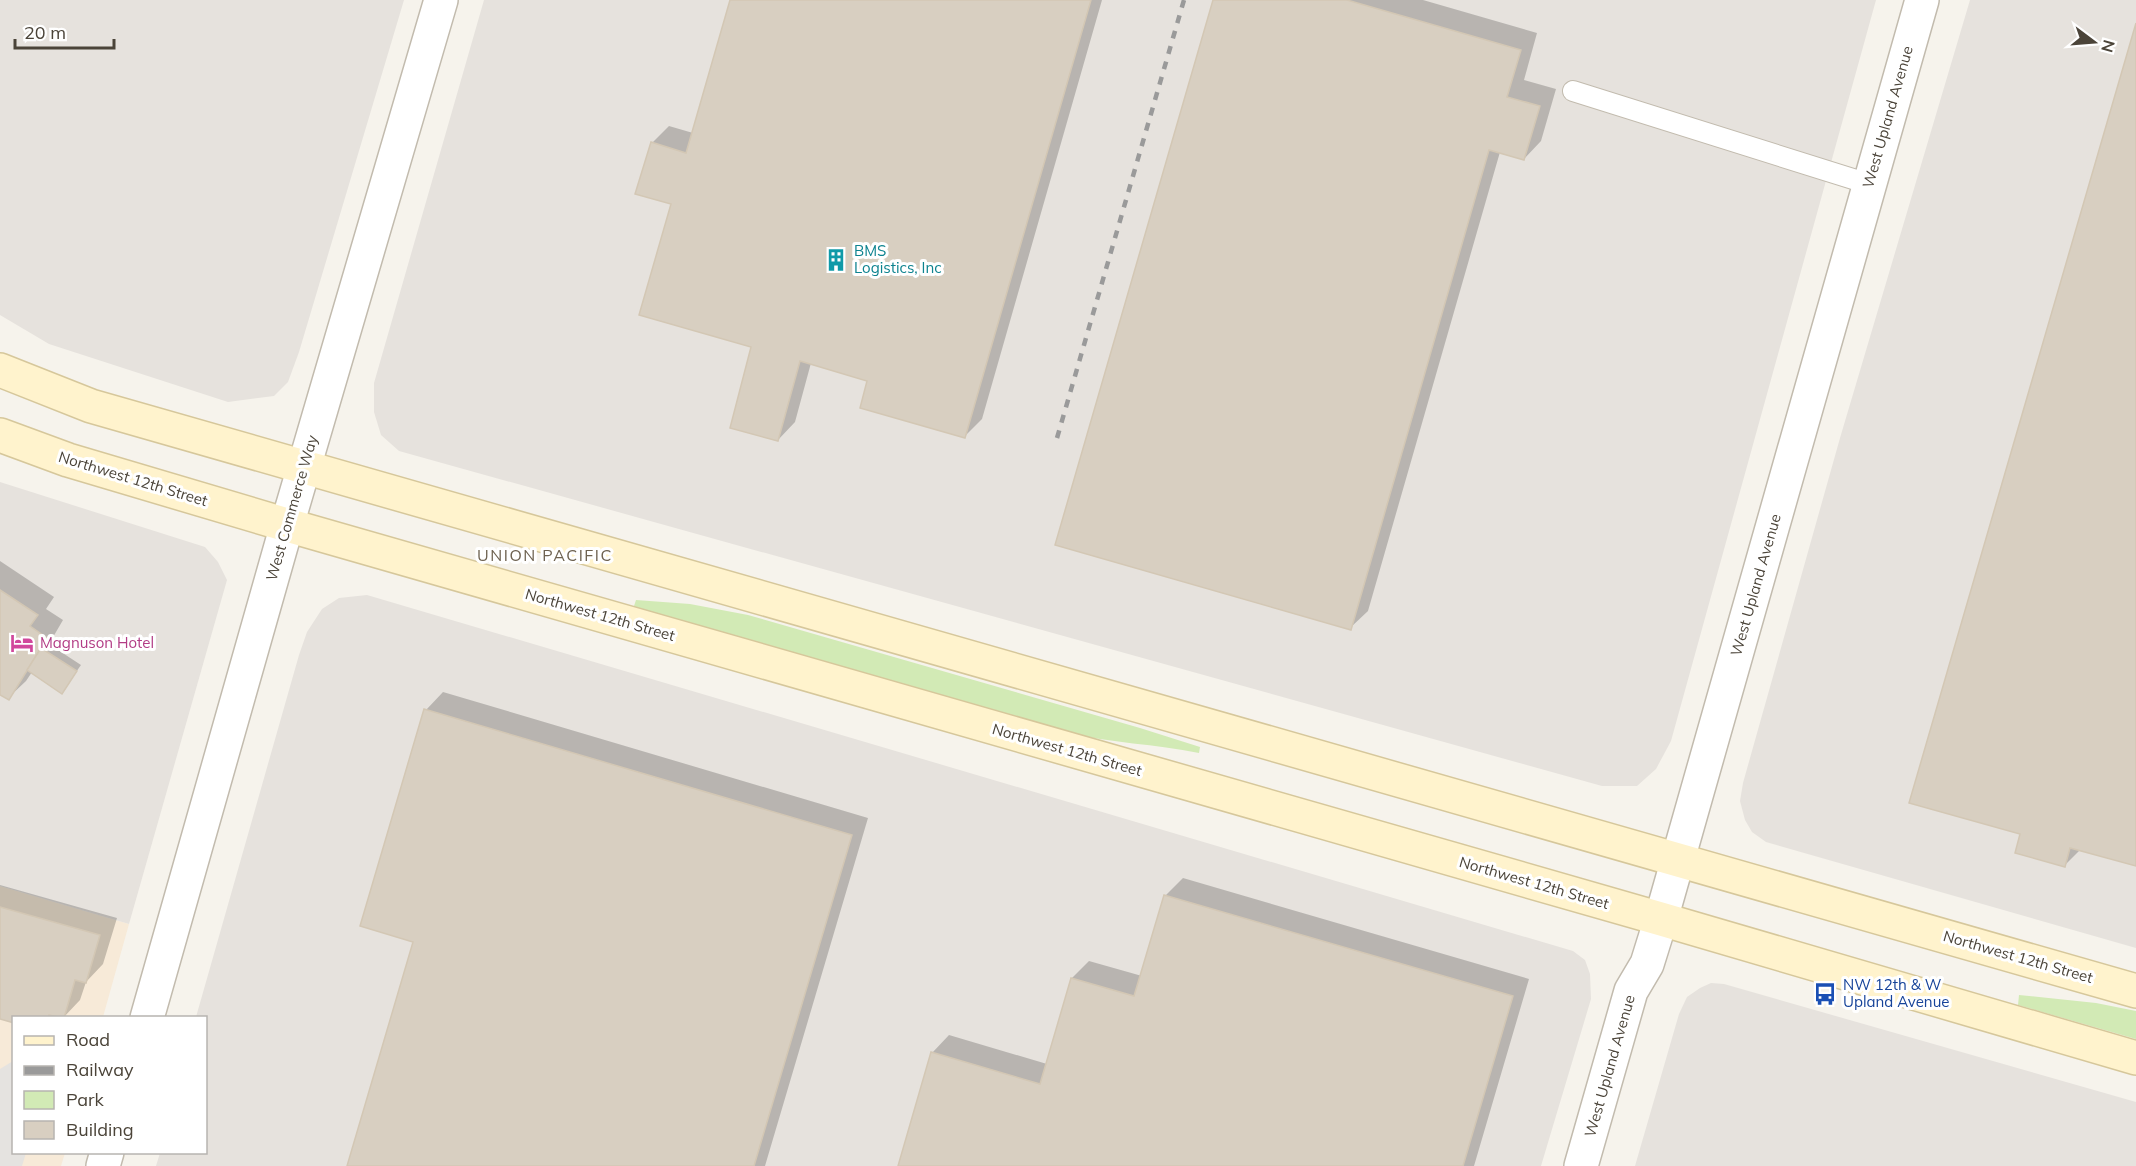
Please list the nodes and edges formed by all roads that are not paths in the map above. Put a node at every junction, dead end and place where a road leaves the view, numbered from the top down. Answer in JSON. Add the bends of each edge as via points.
{"nodes":[{"id":1,"x":441,"y":0,"type":"edge"},
{"id":2,"x":1922,"y":0,"type":"edge"},
{"id":3,"x":1573,"y":91,"type":"dead end"},
{"id":4,"x":1869,"y":184,"type":"junction"},
{"id":5,"x":0,"y":370,"type":"edge"},
{"id":6,"x":0,"y":435,"type":"edge"},
{"id":7,"x":304,"y":467,"type":"junction"},
{"id":8,"x":287,"y":525,"type":"junction"},
{"id":9,"x":1677,"y":860,"type":"junction"},
{"id":10,"x":1661,"y":919,"type":"junction"},
{"id":11,"x":2136,"y":991,"type":"edge"},
{"id":12,"x":147,"y":1016,"type":"edge"},
{"id":13,"x":2136,"y":1058,"type":"edge"},
{"id":14,"x":1581,"y":1166,"type":"edge"}],
"edges":[{"from":1,"to":7,"type":"street","name":"West Commerce Way"},
{"from":2,"to":4,"type":"street","name":"West Upland Avenue"},
{"from":3,"to":4,"type":"lane"},
{"from":4,"to":9,"type":"street","name":"West Upland Avenue"},
{"from":5,"to":7,"type":"main road","name":"Northwest 12th Street","via":[[91,406]]},
{"from":6,"to":8,"type":"main road","name":"Northwest 12th Street","via":[[68,460]]},
{"from":7,"to":8,"type":"street","name":"West Commerce Way"},
{"from":7,"to":9,"type":"main road","name":"Northwest 12th Street"},
{"from":8,"to":10,"type":"main road","name":"Northwest 12th Street"},
{"from":8,"to":12,"type":"street","name":"West Commerce Way"},
{"from":9,"to":10,"type":"street","name":"West Upland Avenue"},
{"from":9,"to":11,"type":"main road","name":"Northwest 12th Street"},
{"from":10,"to":13,"type":"main road","name":"Northwest 12th Street"},
{"from":10,"to":14,"type":"street","name":"West Upland Avenue","via":[[1647,964],[1631,991]]}]}
